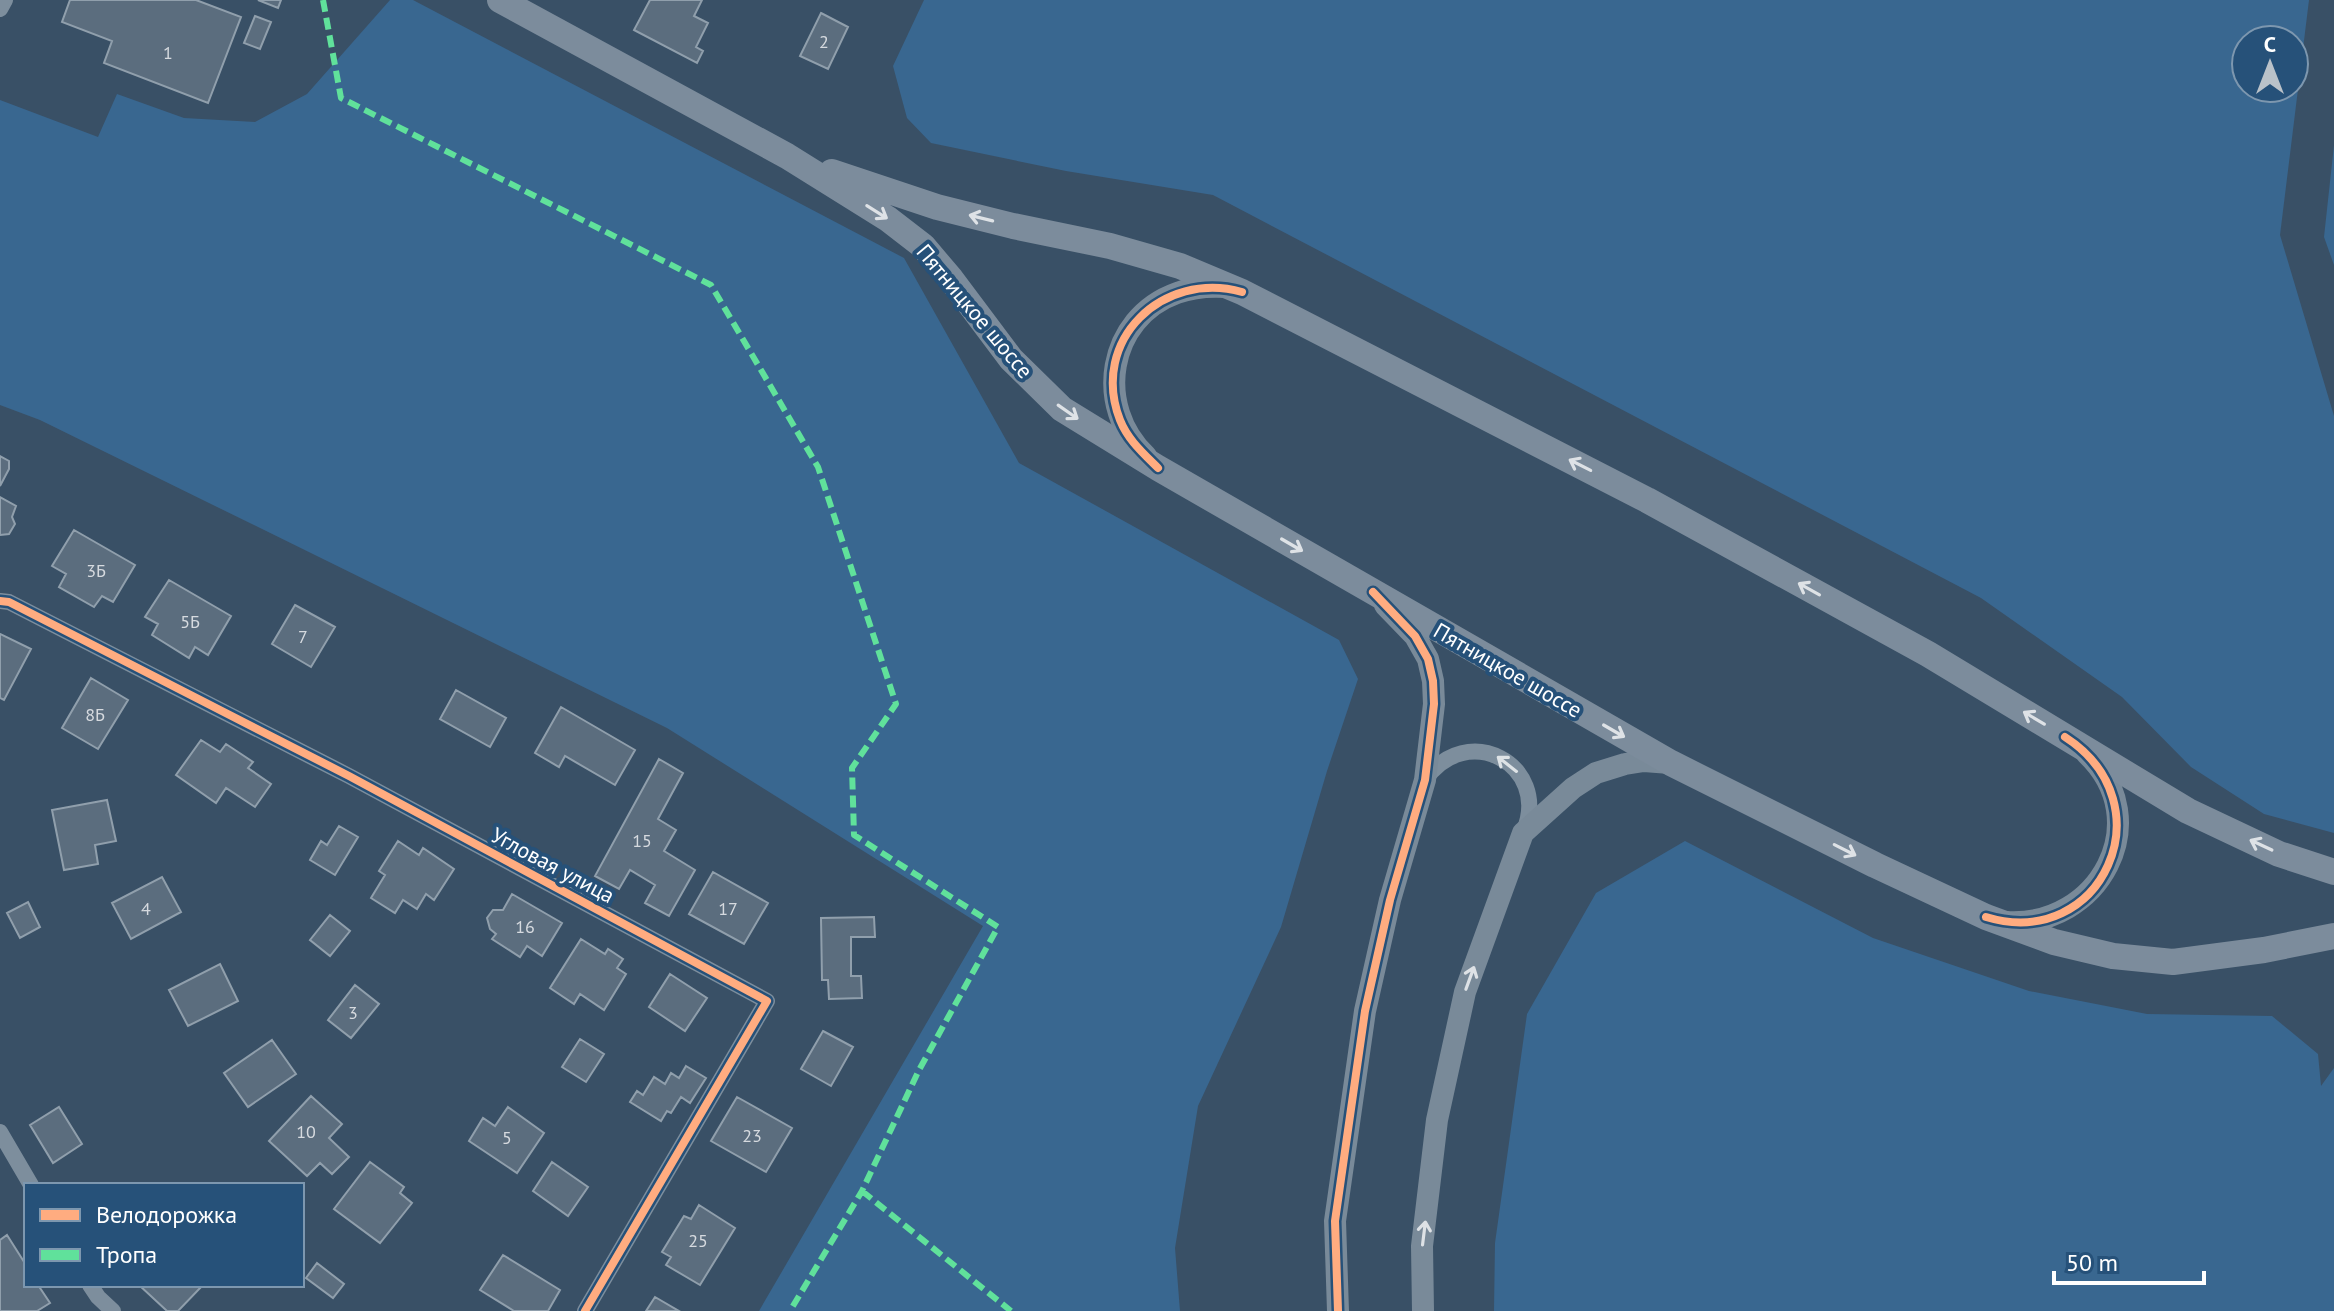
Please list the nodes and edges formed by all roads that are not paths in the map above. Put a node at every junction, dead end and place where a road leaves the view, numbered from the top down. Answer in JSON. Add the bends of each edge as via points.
{"nodes":[{"id":1,"x":5,"y":0,"type":"edge"},
{"id":2,"x":500,"y":0,"type":"edge"},
{"id":3,"x":0,"y":9,"type":"edge"},
{"id":4,"x":787,"y":156,"type":"junction"},
{"id":5,"x":1242,"y":292,"type":"junction"},
{"id":6,"x":1158,"y":468,"type":"junction"},
{"id":7,"x":1373,"y":592,"type":"junction"},
{"id":8,"x":0,"y":601,"type":"edge"},
{"id":9,"x":2065,"y":737,"type":"junction"},
{"id":10,"x":1671,"y":763,"type":"junction"},
{"id":11,"x":1425,"y":780,"type":"junction"},
{"id":12,"x":1523,"y":833,"type":"junction"},
{"id":13,"x":2334,"y":872,"type":"edge"},
{"id":14,"x":1986,"y":917,"type":"junction"},
{"id":15,"x":2334,"y":936,"type":"edge"},
{"id":16,"x":0,"y":1132,"type":"edge"},
{"id":17,"x":30,"y":1183,"type":"edge"},
{"id":18,"x":91,"y":1287,"type":"edge"},
{"id":19,"x":113,"y":1311,"type":"edge"},
{"id":20,"x":585,"y":1311,"type":"edge"},
{"id":21,"x":1338,"y":1311,"type":"edge"},
{"id":22,"x":1423,"y":1311,"type":"edge"}],
"edges":[{"from":1,"to":3,"type":"street"},
{"from":2,"to":4,"type":"main road","name":"Пятницкое шоссе"},
{"from":5,"to":4,"type":"main road","name":"Пятницкое шоссе","one_way":true,"via":[[1180,266],[937,207]]},
{"from":4,"to":6,"type":"main road","name":"Пятницкое шоссе","one_way":true,"via":[[923,246],[1011,359],[1062,409]]},
{"from":5,"to":6,"type":"street","via":[[1209,286],[1175,293],[1146,311],[1125,337],[1114,369],[1115,403],[1128,435]]},
{"from":9,"to":5,"type":"main road","name":"Пятницкое шоссе","one_way":true,"via":[[1928,654],[1647,500]]},
{"from":6,"to":7,"type":"main road","name":"Пятницкое шоссе","one_way":true},
{"from":7,"to":10,"type":"main road","name":"Пятницкое шоссе","one_way":true},
{"from":7,"to":11,"type":"street","via":[[1415,636],[1428,659],[1434,704]]},
{"from":8,"to":20,"type":"street","name":"Угловая улица","via":[[349,776],[767,1001]]},
{"from":13,"to":9,"type":"main road","name":"Пятницкое шоссе","one_way":true,"via":[[2279,854],[2188,811]]},
{"from":9,"to":14,"type":"street","via":[[2092,759],[2110,788],[2117,822],[2109,863],[2084,898],[2054,916],[2021,923]]},
{"from":10,"to":12,"type":"street","via":[[1644,761],[1596,773]]},
{"from":10,"to":14,"type":"main road","name":"Пятницкое шоссе","one_way":true},
{"from":12,"to":11,"type":"street","one_way":true,"via":[[1530,811],[1527,788],[1506,761],[1484,752],[1461,753],[1440,763]]},
{"from":11,"to":21,"type":"street","via":[[1365,1011],[1335,1221]]},
{"from":22,"to":12,"type":"street","one_way":true,"via":[[1422,1246],[1440,1106],[1465,992]]},
{"from":14,"to":15,"type":"main road","name":"Пятницкое шоссе","via":[[2054,942],[2113,956],[2173,962]]},
{"from":16,"to":17,"type":"street"},
{"from":18,"to":19,"type":"street"}]}
